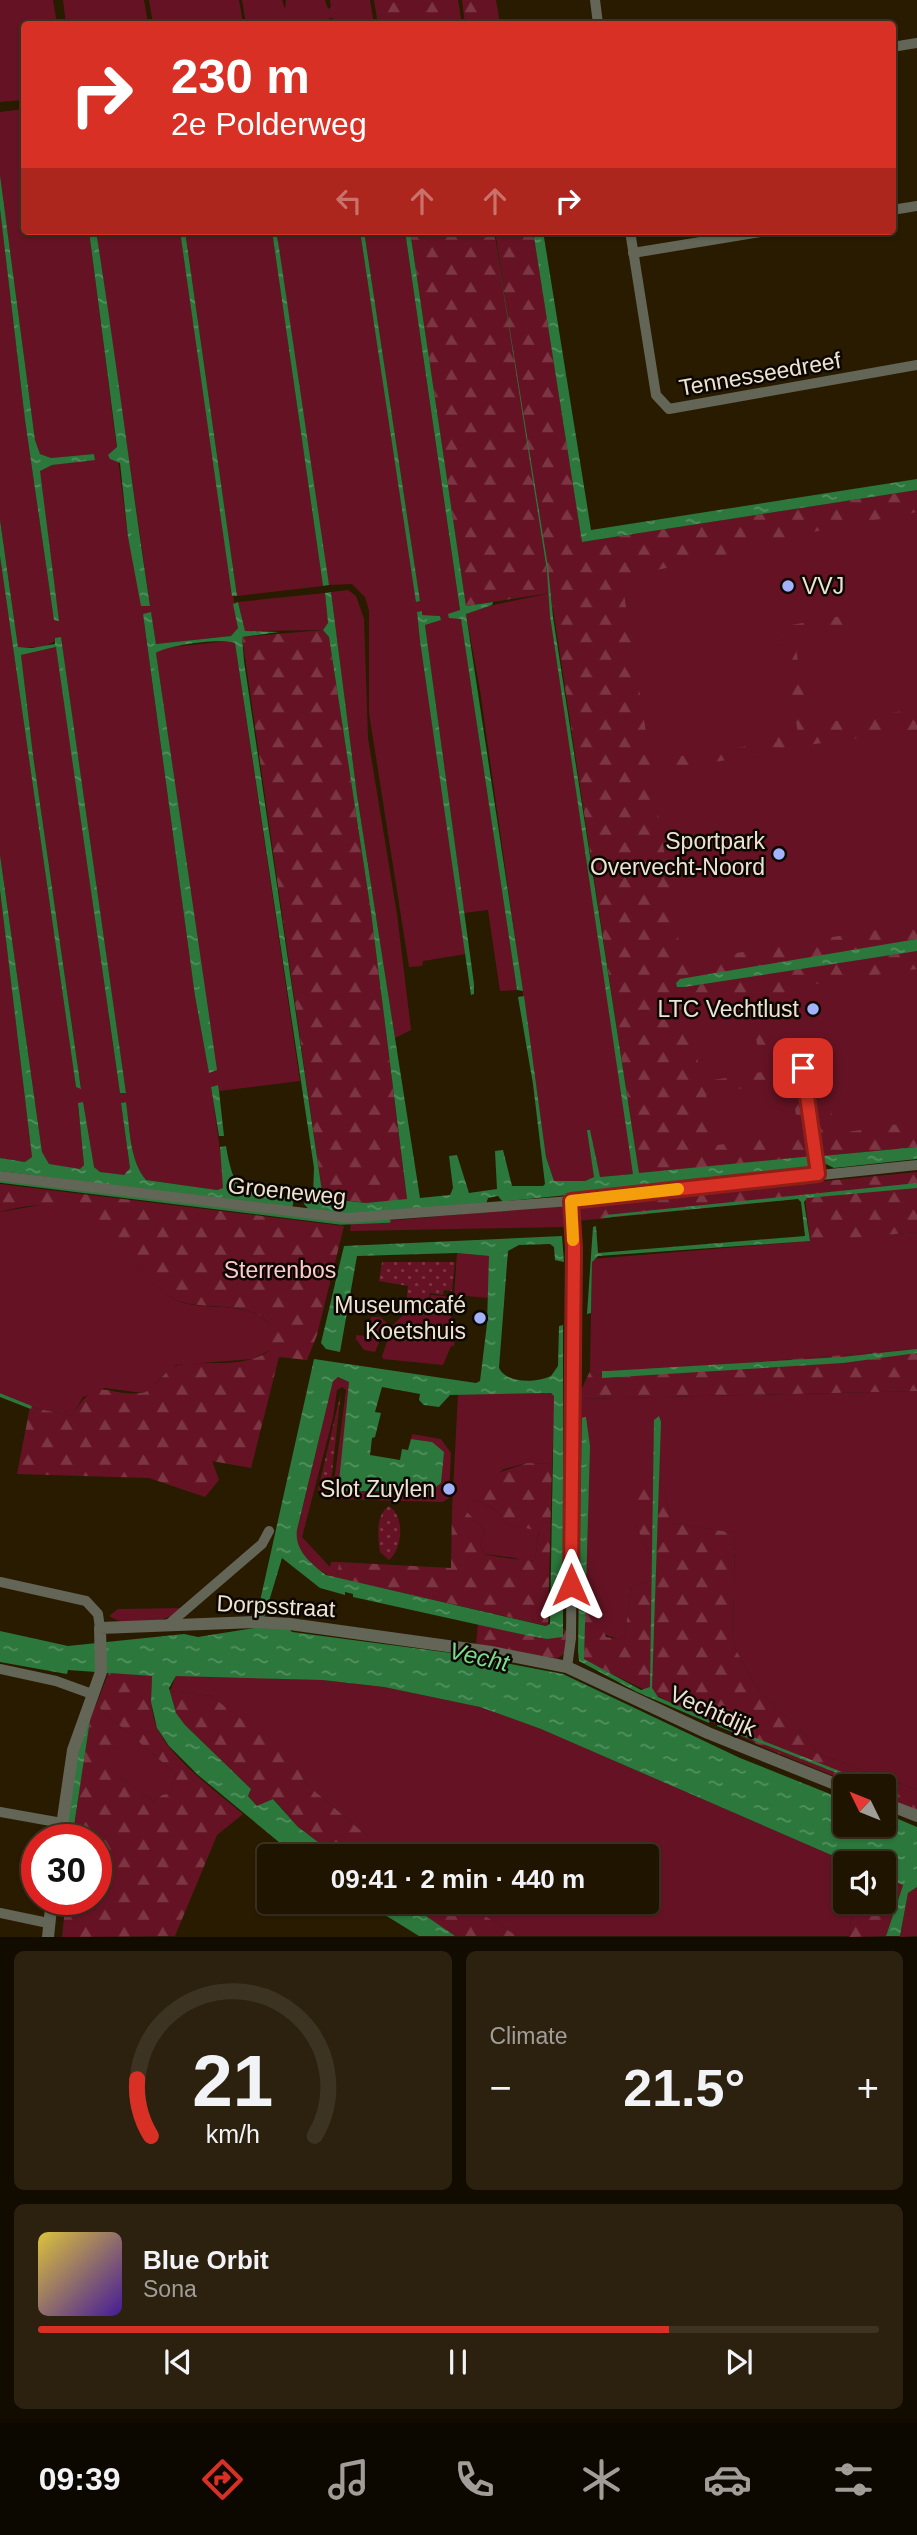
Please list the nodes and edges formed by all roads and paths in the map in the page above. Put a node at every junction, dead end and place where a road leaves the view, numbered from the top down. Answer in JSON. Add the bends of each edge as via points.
{"nodes":[{"id":1,"x":595,"y":0,"type":"edge"},
{"id":2,"x":598,"y":21,"type":"edge"},
{"id":3,"x":917,"y":43,"type":"edge"},
{"id":4,"x":896,"y":46,"type":"edge"},
{"id":5,"x":917,"y":206,"type":"edge"},
{"id":6,"x":896,"y":210,"type":"edge"},
{"id":7,"x":631,"y":235,"type":"edge"},
{"id":8,"x":742,"y":235,"type":"edge"},
{"id":9,"x":633,"y":253,"type":"junction"},
{"id":10,"x":917,"y":365,"type":"edge"},
{"id":11,"x":803,"y":1068,"type":"dead end"},
{"id":12,"x":917,"y":1165,"type":"edge"},
{"id":13,"x":818,"y":1174,"type":"junction"},
{"id":14,"x":0,"y":1176,"type":"edge"},
{"id":15,"x":571,"y":1201,"type":"junction"},
{"id":16,"x":269,"y":1531,"type":"dead end"},
{"id":17,"x":0,"y":1583,"type":"edge"},
{"id":18,"x":169,"y":1624,"type":"junction"},
{"id":19,"x":100,"y":1628,"type":"junction"},
{"id":20,"x":567,"y":1667,"type":"junction"},
{"id":21,"x":0,"y":1669,"type":"edge"},
{"id":22,"x":92,"y":1694,"type":"junction"},
{"id":23,"x":833,"y":1783,"type":"edge"},
{"id":24,"x":896,"y":1808,"type":"edge"},
{"id":25,"x":0,"y":1812,"type":"edge"},
{"id":26,"x":917,"y":1816,"type":"edge"},
{"id":27,"x":62,"y":1823,"type":"joint"},
{"id":28,"x":0,"y":1913,"type":"edge"},
{"id":29,"x":48,"y":1930,"type":"edge"}],
"edges":[{"from":1,"to":2,"type":"street"},
{"from":3,"to":4,"type":"street"},
{"from":5,"to":6,"type":"street"},
{"from":7,"to":9,"type":"street","name":"Tennesseedreef"},
{"from":8,"to":9,"type":"street"},
{"from":9,"to":10,"type":"street","name":"Tennesseedreef","via":[[656,396],[669,409]]},
{"from":11,"to":13,"type":"street"},
{"from":12,"to":13,"type":"street","name":"Groeneweg"},
{"from":13,"to":15,"type":"street","name":"Groeneweg"},
{"from":14,"to":15,"type":"street","name":"Groeneweg","via":[[347,1218]]},
{"from":15,"to":20,"type":"street","via":[[571,1638]]},
{"from":16,"to":18,"type":"street","via":[[262,1544]]},
{"from":17,"to":19,"type":"street","via":[[86,1601],[98,1614]]},
{"from":18,"to":19,"type":"street","name":"Dorpsstraat"},
{"from":18,"to":20,"type":"street","name":"Dorpsstraat","via":[[260,1623],[334,1629]]},
{"from":19,"to":22,"type":"street","via":[[101,1672]]},
{"from":20,"to":23,"type":"street","name":"Vechtdijk","via":[[685,1723]]},
{"from":21,"to":22,"type":"street"},
{"from":22,"to":27,"type":"street","via":[[73,1749]]},
{"from":24,"to":26,"type":"street"},
{"from":25,"to":27,"type":"street"},
{"from":28,"to":29,"type":"street"}]}
